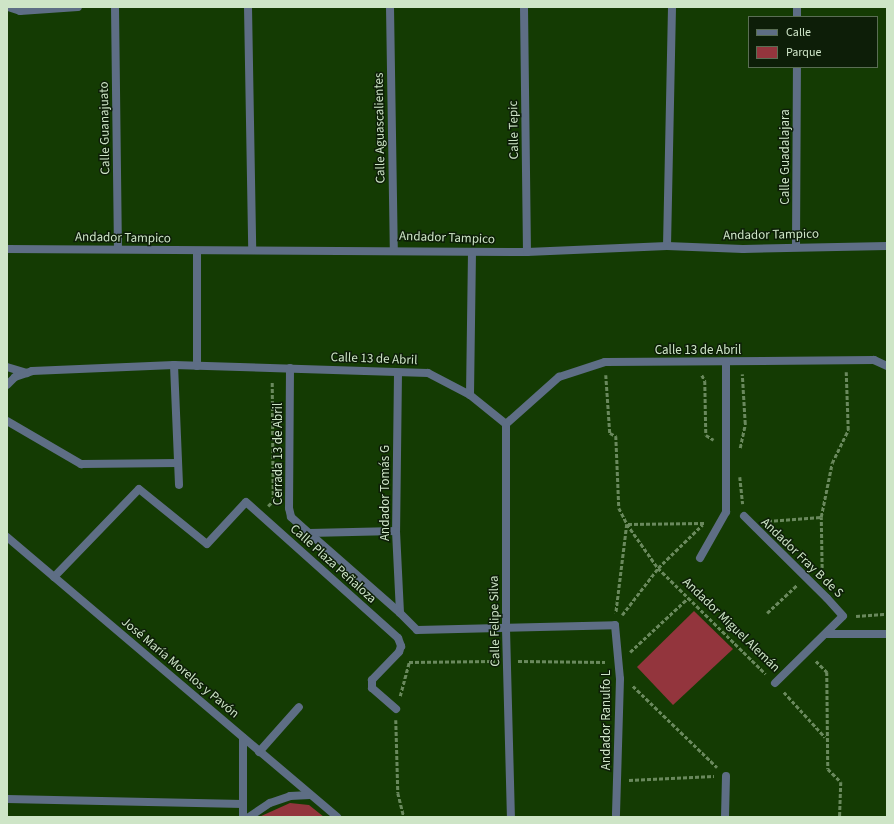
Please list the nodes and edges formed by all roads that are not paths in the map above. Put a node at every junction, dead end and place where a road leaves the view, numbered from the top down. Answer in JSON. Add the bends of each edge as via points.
{"nodes":[{"id":1,"x":8,"y":7,"type":"edge"},
{"id":2,"x":78,"y":7,"type":"edge"},
{"id":3,"x":115,"y":7,"type":"edge"},
{"id":4,"x":248,"y":7,"type":"edge"},
{"id":5,"x":390,"y":7,"type":"edge"},
{"id":6,"x":524,"y":7,"type":"edge"},
{"id":7,"x":672,"y":7,"type":"edge"},
{"id":8,"x":797,"y":68,"type":"edge"},
{"id":9,"x":667,"y":246,"type":"junction"},
{"id":10,"x":887,"y":246,"type":"edge"},
{"id":11,"x":796,"y":247,"type":"junction"},
{"id":12,"x":7,"y":248,"type":"edge"},
{"id":13,"x":252,"y":248,"type":"junction"},
{"id":14,"x":118,"y":249,"type":"junction"},
{"id":15,"x":394,"y":249,"type":"junction"},
{"id":16,"x":197,"y":251,"type":"junction"},
{"id":17,"x":472,"y":252,"type":"junction"},
{"id":18,"x":527,"y":252,"type":"junction"},
{"id":19,"x":726,"y":362,"type":"junction"},
{"id":20,"x":174,"y":365,"type":"junction"},
{"id":21,"x":197,"y":366,"type":"junction"},
{"id":22,"x":887,"y":366,"type":"edge"},
{"id":23,"x":7,"y":367,"type":"edge"},
{"id":24,"x":290,"y":368,"type":"junction"},
{"id":25,"x":27,"y":373,"type":"junction"},
{"id":26,"x":398,"y":373,"type":"junction"},
{"id":27,"x":7,"y":385,"type":"edge"},
{"id":28,"x":470,"y":395,"type":"junction"},
{"id":29,"x":7,"y":421,"type":"edge"},
{"id":30,"x":506,"y":424,"type":"junction"},
{"id":31,"x":178,"y":463,"type":"junction"},
{"id":32,"x":179,"y":485,"type":"dead end"},
{"id":33,"x":746,"y":519,"type":"road end"},
{"id":34,"x":396,"y":532,"type":"junction"},
{"id":35,"x":309,"y":533,"type":"junction"},
{"id":36,"x":7,"y":538,"type":"edge"},
{"id":37,"x":700,"y":558,"type":"dead end"},
{"id":38,"x":54,"y":577,"type":"junction"},
{"id":39,"x":400,"y":613,"type":"junction"},
{"id":40,"x":506,"y":628,"type":"junction"},
{"id":41,"x":826,"y":634,"type":"junction"},
{"id":42,"x":887,"y":634,"type":"edge"},
{"id":43,"x":775,"y":683,"type":"road end"},
{"id":44,"x":299,"y":707,"type":"dead end"},
{"id":45,"x":396,"y":709,"type":"road end"},
{"id":46,"x":244,"y":738,"type":"junction"},
{"id":47,"x":259,"y":752,"type":"junction"},
{"id":48,"x":726,"y":776,"type":"road end"},
{"id":49,"x":310,"y":795,"type":"junction"},
{"id":50,"x":7,"y":799,"type":"edge"},
{"id":51,"x":243,"y":804,"type":"junction"},
{"id":52,"x":616,"y":815,"type":"dead end"},
{"id":53,"x":243,"y":817,"type":"edge"},
{"id":54,"x":249,"y":817,"type":"edge"},
{"id":55,"x":337,"y":817,"type":"edge"},
{"id":56,"x":512,"y":817,"type":"edge"},
{"id":57,"x":725,"y":817,"type":"edge"}],
"edges":[{"from":1,"to":2,"type":"street","via":[[20,11]]},
{"from":3,"to":14,"type":"street","name":"Calle Guanajuato"},
{"from":4,"to":13,"type":"street"},
{"from":5,"to":15,"type":"street","name":"Calle Aguascalientes"},
{"from":6,"to":18,"type":"street","name":"Calle Tepic"},
{"from":7,"to":9,"type":"street"},
{"from":8,"to":11,"type":"street","name":"Calle Guadalajara"},
{"from":9,"to":11,"type":"street","name":"Andador Tampico","via":[[743,249]]},
{"from":9,"to":18,"type":"street","name":"Andador Tampico"},
{"from":10,"to":11,"type":"street","name":"Andador Tampico"},
{"from":12,"to":14,"type":"street","name":"Andador Tampico"},
{"from":13,"to":15,"type":"street","name":"Andador Tampico"},
{"from":13,"to":16,"type":"street","name":"Andador Tampico"},
{"from":14,"to":16,"type":"street","name":"Andador Tampico"},
{"from":15,"to":17,"type":"street","name":"Andador Tampico"},
{"from":16,"to":21,"type":"street"},
{"from":17,"to":18,"type":"street","name":"Andador Tampico"},
{"from":17,"to":28,"type":"street"},
{"from":19,"to":22,"type":"street","name":"Calle 13 de Abril","via":[[874,360]]},
{"from":19,"to":30,"type":"street","name":"Calle 13 de Abril","via":[[605,362],[559,377]]},
{"from":19,"to":37,"type":"street","via":[[726,512]]},
{"from":20,"to":21,"type":"street","name":"Calle 13 de Abril"},
{"from":20,"to":25,"type":"street","name":"Calle 13 de Abril"},
{"from":20,"to":31,"type":"street"},
{"from":21,"to":24,"type":"street","name":"Calle 13 de Abril"},
{"from":23,"to":25,"type":"street"},
{"from":24,"to":26,"type":"street","name":"Calle 13 de Abril"},
{"from":24,"to":35,"type":"street","name":"Cerrada 13 de Abril","via":[[289,508],[291,516]]},
{"from":25,"to":27,"type":"street"},
{"from":26,"to":28,"type":"street","name":"Calle 13 de Abril","via":[[428,373]]},
{"from":26,"to":34,"type":"street","name":"Andador Tomás G"},
{"from":28,"to":30,"type":"street","name":"Calle 13 de Abril"},
{"from":29,"to":31,"type":"street","via":[[80,464]]},
{"from":30,"to":40,"type":"street","name":"Calle Felipe Silva"},
{"from":31,"to":32,"type":"street"},
{"from":33,"to":41,"type":"street","name":"Andador Fray B de S","via":[[843,616]]},
{"from":34,"to":35,"type":"street"},
{"from":34,"to":39,"type":"street","name":"Andador Tomás G"},
{"from":35,"to":39,"type":"street","name":"Cerrada 13 de Abril"},
{"from":36,"to":38,"type":"street","name":"José María Morelos y Pavón"},
{"from":38,"to":45,"type":"street","name":"Calle Plaza Peñaloza","via":[[139,489],[207,544],[238,506],[246,502],[398,638],[401,646],[372,680],[372,688]]},
{"from":38,"to":46,"type":"street","name":"José María Morelos y Pavón"},
{"from":39,"to":40,"type":"street","name":"Cerrada 13 de Abril","via":[[417,630]]},
{"from":40,"to":52,"type":"street","name":"Andador Ranulfo L","via":[[615,625],[618,667]]},
{"from":40,"to":56,"type":"street","name":"Calle Felipe Silva"},
{"from":41,"to":42,"type":"street"},
{"from":41,"to":43,"type":"street","name":"Andador Fray B de S"},
{"from":44,"to":47,"type":"street"},
{"from":46,"to":47,"type":"street","name":"José María Morelos y Pavón"},
{"from":46,"to":51,"type":"street"},
{"from":47,"to":49,"type":"street","name":"José María Morelos y Pavón"},
{"from":48,"to":57,"type":"street"},
{"from":49,"to":54,"type":"street","via":[[290,796],[270,803]]},
{"from":49,"to":55,"type":"street","name":"José María Morelos y Pavón"},
{"from":50,"to":51,"type":"street"},
{"from":51,"to":53,"type":"street"}]}
